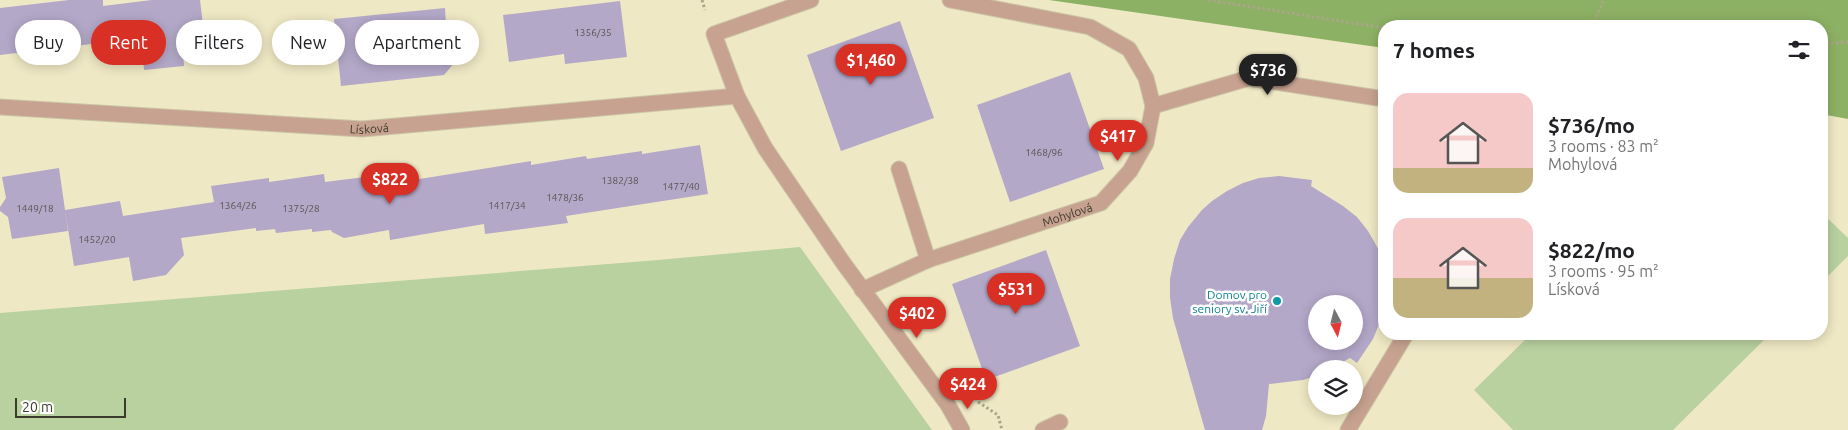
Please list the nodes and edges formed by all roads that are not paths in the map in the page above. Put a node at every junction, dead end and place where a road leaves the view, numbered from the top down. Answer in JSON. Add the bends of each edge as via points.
{"nodes":[{"id":1,"x":810,"y":0,"type":"edge"},
{"id":2,"x":950,"y":0,"type":"edge"},
{"id":3,"x":737,"y":96,"type":"junction"},
{"id":4,"x":1378,"y":98,"type":"edge"},
{"id":5,"x":1153,"y":106,"type":"junction"},
{"id":6,"x":0,"y":107,"type":"edge"},
{"id":7,"x":899,"y":169,"type":"dead end"},
{"id":8,"x":928,"y":260,"type":"junction"},
{"id":9,"x":862,"y":290,"type":"junction"},
{"id":10,"x":1402,"y":340,"type":"edge"},
{"id":11,"x":1060,"y":422,"type":"dead end"},
{"id":12,"x":962,"y":430,"type":"edge"},
{"id":13,"x":1043,"y":430,"type":"edge"},
{"id":14,"x":1348,"y":430,"type":"edge"}],
"edges":[{"from":1,"to":3,"type":"street","via":[[714,34]]},
{"from":2,"to":5,"type":"street","name":"Mohylová","via":[[1090,27],[1129,49],[1146,78]]},
{"from":3,"to":6,"type":"street","name":"Lísková","via":[[362,129]]},
{"from":3,"to":9,"type":"street","via":[[765,148]]},
{"from":4,"to":5,"type":"street","via":[[1249,78]]},
{"from":5,"to":8,"type":"street","name":"Mohylová","via":[[1146,143],[1130,171],[1101,203]]},
{"from":7,"to":8,"type":"street"},
{"from":8,"to":9,"type":"street","name":"Mohylová"},
{"from":9,"to":12,"type":"street","via":[[948,405]]},
{"from":10,"to":14,"type":"street"},
{"from":11,"to":13,"type":"street"}]}
